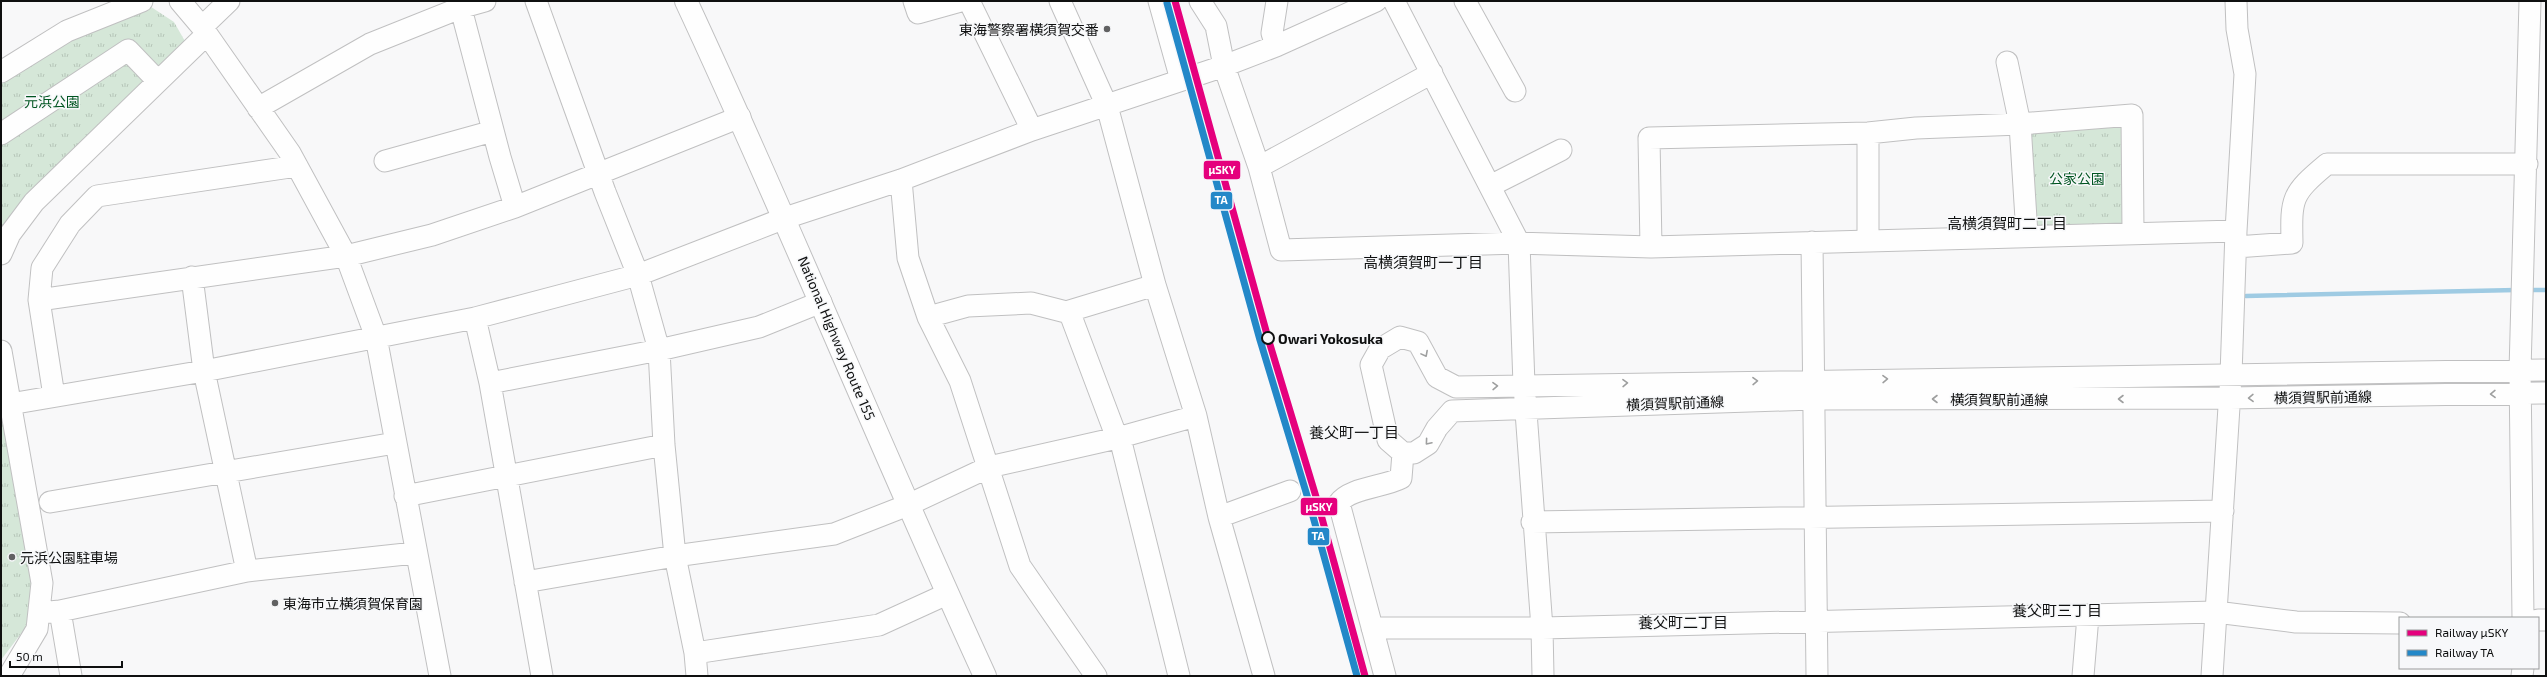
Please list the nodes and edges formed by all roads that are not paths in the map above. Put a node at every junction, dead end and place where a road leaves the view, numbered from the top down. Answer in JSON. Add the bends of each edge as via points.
{"nodes":[{"id":1,"x":142,"y":1,"type":"edge"},
{"id":2,"x":180,"y":1,"type":"edge"},
{"id":3,"x":229,"y":1,"type":"edge"},
{"id":4,"x":485,"y":1,"type":"edge"},
{"id":5,"x":536,"y":1,"type":"edge"},
{"id":6,"x":686,"y":1,"type":"edge"},
{"id":7,"x":914,"y":1,"type":"edge"},
{"id":8,"x":961,"y":1,"type":"edge"},
{"id":9,"x":969,"y":1,"type":"edge"},
{"id":10,"x":1060,"y":1,"type":"edge"},
{"id":11,"x":1159,"y":1,"type":"edge"},
{"id":12,"x":1200,"y":1,"type":"edge"},
{"id":13,"x":1278,"y":1,"type":"edge"},
{"id":14,"x":1376,"y":1,"type":"edge"},
{"id":15,"x":1394,"y":1,"type":"edge"},
{"id":16,"x":1465,"y":1,"type":"edge"},
{"id":17,"x":2236,"y":1,"type":"edge"},
{"id":18,"x":2530,"y":1,"type":"edge"},
{"id":19,"x":460,"y":5,"type":"edge"},
{"id":20,"x":204,"y":31,"type":"junction"},
{"id":21,"x":1276,"y":46,"type":"junction"},
{"id":22,"x":2006,"y":62,"type":"dead end"},
{"id":23,"x":1224,"y":66,"type":"junction"},
{"id":24,"x":1,"y":72,"type":"edge"},
{"id":25,"x":1432,"y":73,"type":"junction"},
{"id":26,"x":152,"y":75,"type":"dead end"},
{"id":27,"x":1181,"y":80,"type":"junction"},
{"id":28,"x":1515,"y":91,"type":"dead end"},
{"id":29,"x":1107,"y":106,"type":"junction"},
{"id":30,"x":258,"y":108,"type":"junction"},
{"id":31,"x":740,"y":117,"type":"junction"},
{"id":32,"x":2020,"y":124,"type":"junction"},
{"id":33,"x":1032,"y":130,"type":"junction"},
{"id":34,"x":493,"y":131,"type":"junction"},
{"id":35,"x":1868,"y":133,"type":"junction"},
{"id":36,"x":1,"y":134,"type":"edge"},
{"id":37,"x":1561,"y":150,"type":"dead end"},
{"id":38,"x":385,"y":161,"type":"dead end"},
{"id":39,"x":2527,"y":164,"type":"junction"},
{"id":40,"x":297,"y":166,"type":"junction"},
{"id":41,"x":1258,"y":167,"type":"junction"},
{"id":42,"x":599,"y":174,"type":"junction"},
{"id":43,"x":901,"y":180,"type":"junction"},
{"id":44,"x":1490,"y":186,"type":"junction"},
{"id":45,"x":516,"y":207,"type":"junction"},
{"id":46,"x":785,"y":218,"type":"junction"},
{"id":47,"x":2133,"y":232,"type":"junction"},
{"id":48,"x":2027,"y":235,"type":"junction"},
{"id":49,"x":2236,"y":239,"type":"junction"},
{"id":50,"x":1868,"y":240,"type":"junction"},
{"id":51,"x":1812,"y":242,"type":"junction"},
{"id":52,"x":1519,"y":243,"type":"junction"},
{"id":53,"x":1651,"y":246,"type":"junction"},
{"id":54,"x":1,"y":254,"type":"edge"},
{"id":55,"x":346,"y":256,"type":"junction"},
{"id":56,"x":638,"y":275,"type":"junction"},
{"id":57,"x":192,"y":277,"type":"junction"},
{"id":58,"x":1155,"y":285,"type":"junction"},
{"id":59,"x":39,"y":300,"type":"junction"},
{"id":60,"x":821,"y":302,"type":"junction"},
{"id":61,"x":1069,"y":311,"type":"junction"},
{"id":62,"x":928,"y":317,"type":"junction"},
{"id":63,"x":475,"y":318,"type":"junction"},
{"id":64,"x":376,"y":337,"type":"junction"},
{"id":65,"x":659,"y":350,"type":"junction"},
{"id":66,"x":1,"y":351,"type":"edge"},
{"id":67,"x":2546,"y":370,"type":"edge"},
{"id":68,"x":204,"y":371,"type":"junction"},
{"id":69,"x":2520,"y":371,"type":"junction"},
{"id":70,"x":2231,"y":375,"type":"junction"},
{"id":71,"x":490,"y":383,"type":"junction"},
{"id":72,"x":1524,"y":385,"type":"junction"},
{"id":73,"x":1813,"y":389,"type":"junction"},
{"id":74,"x":2546,"y":393,"type":"edge"},
{"id":75,"x":2520,"y":394,"type":"junction"},
{"id":76,"x":54,"y":396,"type":"junction"},
{"id":77,"x":2230,"y":398,"type":"junction"},
{"id":78,"x":10,"y":404,"type":"junction"},
{"id":79,"x":1526,"y":408,"type":"junction"},
{"id":80,"x":1196,"y":416,"type":"junction"},
{"id":81,"x":1119,"y":438,"type":"junction"},
{"id":82,"x":395,"y":443,"type":"junction"},
{"id":83,"x":664,"y":444,"type":"junction"},
{"id":84,"x":1403,"y":453,"type":"junction"},
{"id":85,"x":989,"y":467,"type":"junction"},
{"id":86,"x":226,"y":471,"type":"junction"},
{"id":87,"x":506,"y":475,"type":"junction"},
{"id":88,"x":1290,"y":491,"type":"dead end"},
{"id":89,"x":405,"y":496,"type":"junction"},
{"id":90,"x":50,"y":502,"type":"dead end"},
{"id":91,"x":908,"y":505,"type":"junction"},
{"id":92,"x":2223,"y":511,"type":"junction"},
{"id":93,"x":1816,"y":516,"type":"junction"},
{"id":94,"x":1219,"y":517,"type":"junction"},
{"id":95,"x":1532,"y":522,"type":"junction"},
{"id":96,"x":415,"y":553,"type":"junction"},
{"id":97,"x":674,"y":556,"type":"junction"},
{"id":98,"x":247,"y":572,"type":"junction"},
{"id":99,"x":525,"y":582,"type":"junction"},
{"id":100,"x":947,"y":594,"type":"junction"},
{"id":101,"x":60,"y":611,"type":"junction"},
{"id":102,"x":2216,"y":612,"type":"junction"},
{"id":103,"x":39,"y":613,"type":"junction"},
{"id":104,"x":2088,"y":616,"type":"junction"},
{"id":105,"x":2523,"y":617,"type":"edge"},
{"id":106,"x":1817,"y":622,"type":"junction"},
{"id":107,"x":2399,"y":623,"type":"edge"},
{"id":108,"x":1372,"y":628,"type":"junction"},
{"id":109,"x":1542,"y":628,"type":"junction"},
{"id":110,"x":695,"y":653,"type":"junction"},
{"id":111,"x":9,"y":676,"type":"edge"},
{"id":112,"x":71,"y":676,"type":"edge"},
{"id":113,"x":440,"y":676,"type":"edge"},
{"id":114,"x":542,"y":676,"type":"edge"},
{"id":115,"x":697,"y":676,"type":"edge"},
{"id":116,"x":984,"y":676,"type":"edge"},
{"id":117,"x":1096,"y":676,"type":"edge"},
{"id":118,"x":1179,"y":676,"type":"edge"},
{"id":119,"x":1264,"y":676,"type":"edge"},
{"id":120,"x":1385,"y":676,"type":"edge"},
{"id":121,"x":1543,"y":676,"type":"edge"},
{"id":122,"x":1817,"y":676,"type":"edge"},
{"id":123,"x":2083,"y":676,"type":"edge"},
{"id":124,"x":2212,"y":676,"type":"edge"}],
"edges":[{"from":1,"to":24,"type":"street","via":[[67,31]]},
{"from":2,"to":20,"type":"street"},
{"from":3,"to":20,"type":"street"},
{"from":4,"to":19,"type":"street"},
{"from":5,"to":42,"type":"street"},
{"from":6,"to":31,"type":"highway","name":"National Highway Route 155"},
{"from":7,"to":8,"type":"street","via":[[918,13]]},
{"from":9,"to":33,"type":"street"},
{"from":10,"to":29,"type":"street"},
{"from":11,"to":27,"type":"street"},
{"from":12,"to":23,"type":"street","via":[[1216,26]]},
{"from":13,"to":21,"type":"street","via":[[1272,33]]},
{"from":14,"to":21,"type":"street"},
{"from":15,"to":25,"type":"street"},
{"from":16,"to":28,"type":"street"},
{"from":17,"to":49,"type":"street","via":[[2237,29],[2245,74]]},
{"from":18,"to":39,"type":"street"},
{"from":19,"to":30,"type":"street","via":[[370,44]]},
{"from":19,"to":34,"type":"street"},
{"from":20,"to":30,"type":"street"},
{"from":20,"to":54,"type":"street","via":[[34,202],[10,234]]},
{"from":21,"to":23,"type":"street"},
{"from":22,"to":32,"type":"street"},
{"from":23,"to":27,"type":"street"},
{"from":23,"to":41,"type":"street"},
{"from":25,"to":41,"type":"street"},
{"from":25,"to":44,"type":"street"},
{"from":26,"to":36,"type":"street","via":[[128,50]]},
{"from":27,"to":29,"type":"street"},
{"from":29,"to":33,"type":"street"},
{"from":29,"to":58,"type":"street"},
{"from":30,"to":40,"type":"street"},
{"from":31,"to":42,"type":"street"},
{"from":31,"to":46,"type":"highway","name":"National Highway Route 155"},
{"from":32,"to":35,"type":"street","via":[[1916,128]]},
{"from":32,"to":47,"type":"street","via":[[2132,115]]},
{"from":32,"to":48,"type":"street"},
{"from":33,"to":43,"type":"street"},
{"from":34,"to":38,"type":"street"},
{"from":34,"to":45,"type":"street"},
{"from":35,"to":50,"type":"street"},
{"from":35,"to":53,"type":"street","via":[[1649,138]]},
{"from":37,"to":44,"type":"street"},
{"from":39,"to":49,"type":"street","via":[[2327,164],[2305,182],[2294,196],[2291,211],[2292,243]]},
{"from":39,"to":69,"type":"street"},
{"from":40,"to":55,"type":"street"},
{"from":40,"to":59,"type":"street","via":[[97,196],[70,224],[42,268]]},
{"from":41,"to":52,"type":"street","via":[[1282,250]]},
{"from":42,"to":45,"type":"street"},
{"from":42,"to":56,"type":"street"},
{"from":43,"to":46,"type":"street"},
{"from":43,"to":62,"type":"street","via":[[908,258]]},
{"from":44,"to":52,"type":"street"},
{"from":45,"to":55,"type":"street","via":[[432,235]]},
{"from":46,"to":56,"type":"street"},
{"from":46,"to":60,"type":"highway","name":"National Highway Route 155"},
{"from":47,"to":48,"type":"street"},
{"from":47,"to":49,"type":"street"},
{"from":48,"to":50,"type":"street"},
{"from":49,"to":70,"type":"street"},
{"from":50,"to":51,"type":"street"},
{"from":51,"to":53,"type":"street"},
{"from":51,"to":73,"type":"street"},
{"from":52,"to":53,"type":"street"},
{"from":52,"to":72,"type":"street"},
{"from":55,"to":57,"type":"street"},
{"from":55,"to":64,"type":"street"},
{"from":56,"to":63,"type":"street"},
{"from":56,"to":65,"type":"street"},
{"from":57,"to":59,"type":"street"},
{"from":57,"to":68,"type":"street"},
{"from":58,"to":61,"type":"street"},
{"from":58,"to":80,"type":"street"},
{"from":59,"to":76,"type":"street"},
{"from":60,"to":65,"type":"street","via":[[758,327]]},
{"from":60,"to":91,"type":"highway","name":"National Highway Route 155"},
{"from":61,"to":62,"type":"street","via":[[1031,303],[968,306]]},
{"from":61,"to":81,"type":"street"},
{"from":62,"to":85,"type":"street","via":[[960,381]]},
{"from":63,"to":64,"type":"street"},
{"from":63,"to":71,"type":"street"},
{"from":64,"to":68,"type":"street"},
{"from":64,"to":82,"type":"street"},
{"from":65,"to":71,"type":"street"},
{"from":65,"to":83,"type":"street"},
{"from":66,"to":78,"type":"street"},
{"from":67,"to":69,"type":"street","name":"横須賀駅前通線"},
{"from":68,"to":76,"type":"street"},
{"from":68,"to":86,"type":"street"},
{"from":69,"to":70,"type":"street","name":"横須賀駅前通線"},
{"from":69,"to":75,"type":"street"},
{"from":73,"to":70,"type":"street","name":"横須賀駅前通線","one_way":true},
{"from":70,"to":77,"type":"street"},
{"from":71,"to":87,"type":"street"},
{"from":72,"to":73,"type":"street","name":"横須賀駅前通線","one_way":true},
{"from":72,"to":79,"type":"street"},
{"from":84,"to":72,"type":"street","name":"横須賀駅前通線","one_way":true,"via":[[1388,440],[1371,365],[1380,349],[1400,337],[1418,342],[1437,377],[1456,387]]},
{"from":77,"to":73,"type":"street","name":"横須賀駅前通線","one_way":true},
{"from":73,"to":79,"type":"street","name":"横須賀駅前通線"},
{"from":73,"to":93,"type":"street"},
{"from":74,"to":75,"type":"street","name":"横須賀駅前通線"},
{"from":75,"to":77,"type":"street","name":"横須賀駅前通線","one_way":true},
{"from":75,"to":105,"type":"street"},
{"from":76,"to":78,"type":"street"},
{"from":77,"to":92,"type":"street"},
{"from":78,"to":103,"type":"street","via":[[42,583]]},
{"from":79,"to":84,"type":"street","name":"横須賀駅前通線","one_way":true,"via":[[1452,411],[1437,428],[1428,444],[1414,453]]},
{"from":79,"to":95,"type":"street"},
{"from":80,"to":81,"type":"street"},
{"from":80,"to":94,"type":"street"},
{"from":81,"to":85,"type":"street"},
{"from":81,"to":118,"type":"street"},
{"from":82,"to":86,"type":"street"},
{"from":82,"to":89,"type":"street"},
{"from":83,"to":87,"type":"street"},
{"from":83,"to":97,"type":"street"},
{"from":84,"to":108,"type":"street","via":[[1401,478],[1350,494],[1339,503]]},
{"from":85,"to":91,"type":"street"},
{"from":85,"to":117,"type":"street","via":[[1020,566]]},
{"from":86,"to":90,"type":"street"},
{"from":86,"to":98,"type":"street"},
{"from":87,"to":89,"type":"street"},
{"from":87,"to":99,"type":"street"},
{"from":88,"to":94,"type":"street"},
{"from":89,"to":96,"type":"street"},
{"from":91,"to":97,"type":"street","via":[[834,534]]},
{"from":91,"to":100,"type":"highway","name":"National Highway Route 155"},
{"from":92,"to":93,"type":"street"},
{"from":92,"to":102,"type":"street"},
{"from":93,"to":95,"type":"street"},
{"from":93,"to":106,"type":"street"},
{"from":94,"to":119,"type":"street"},
{"from":95,"to":109,"type":"street"},
{"from":96,"to":98,"type":"street"},
{"from":96,"to":113,"type":"street"},
{"from":97,"to":99,"type":"street"},
{"from":97,"to":110,"type":"street"},
{"from":98,"to":101,"type":"street"},
{"from":99,"to":114,"type":"street"},
{"from":100,"to":110,"type":"street","via":[[879,625]]},
{"from":100,"to":116,"type":"highway","name":"National Highway Route 155"},
{"from":101,"to":103,"type":"street"},
{"from":101,"to":112,"type":"street"},
{"from":102,"to":104,"type":"street"},
{"from":102,"to":107,"type":"street","via":[[2296,622]]},
{"from":102,"to":124,"type":"street"},
{"from":103,"to":111,"type":"street","via":[[38,628]]},
{"from":104,"to":106,"type":"street"},
{"from":104,"to":123,"type":"street"},
{"from":106,"to":109,"type":"street"},
{"from":106,"to":122,"type":"street"},
{"from":108,"to":109,"type":"street"},
{"from":108,"to":120,"type":"street"},
{"from":109,"to":121,"type":"street"},
{"from":110,"to":115,"type":"street"}]}
